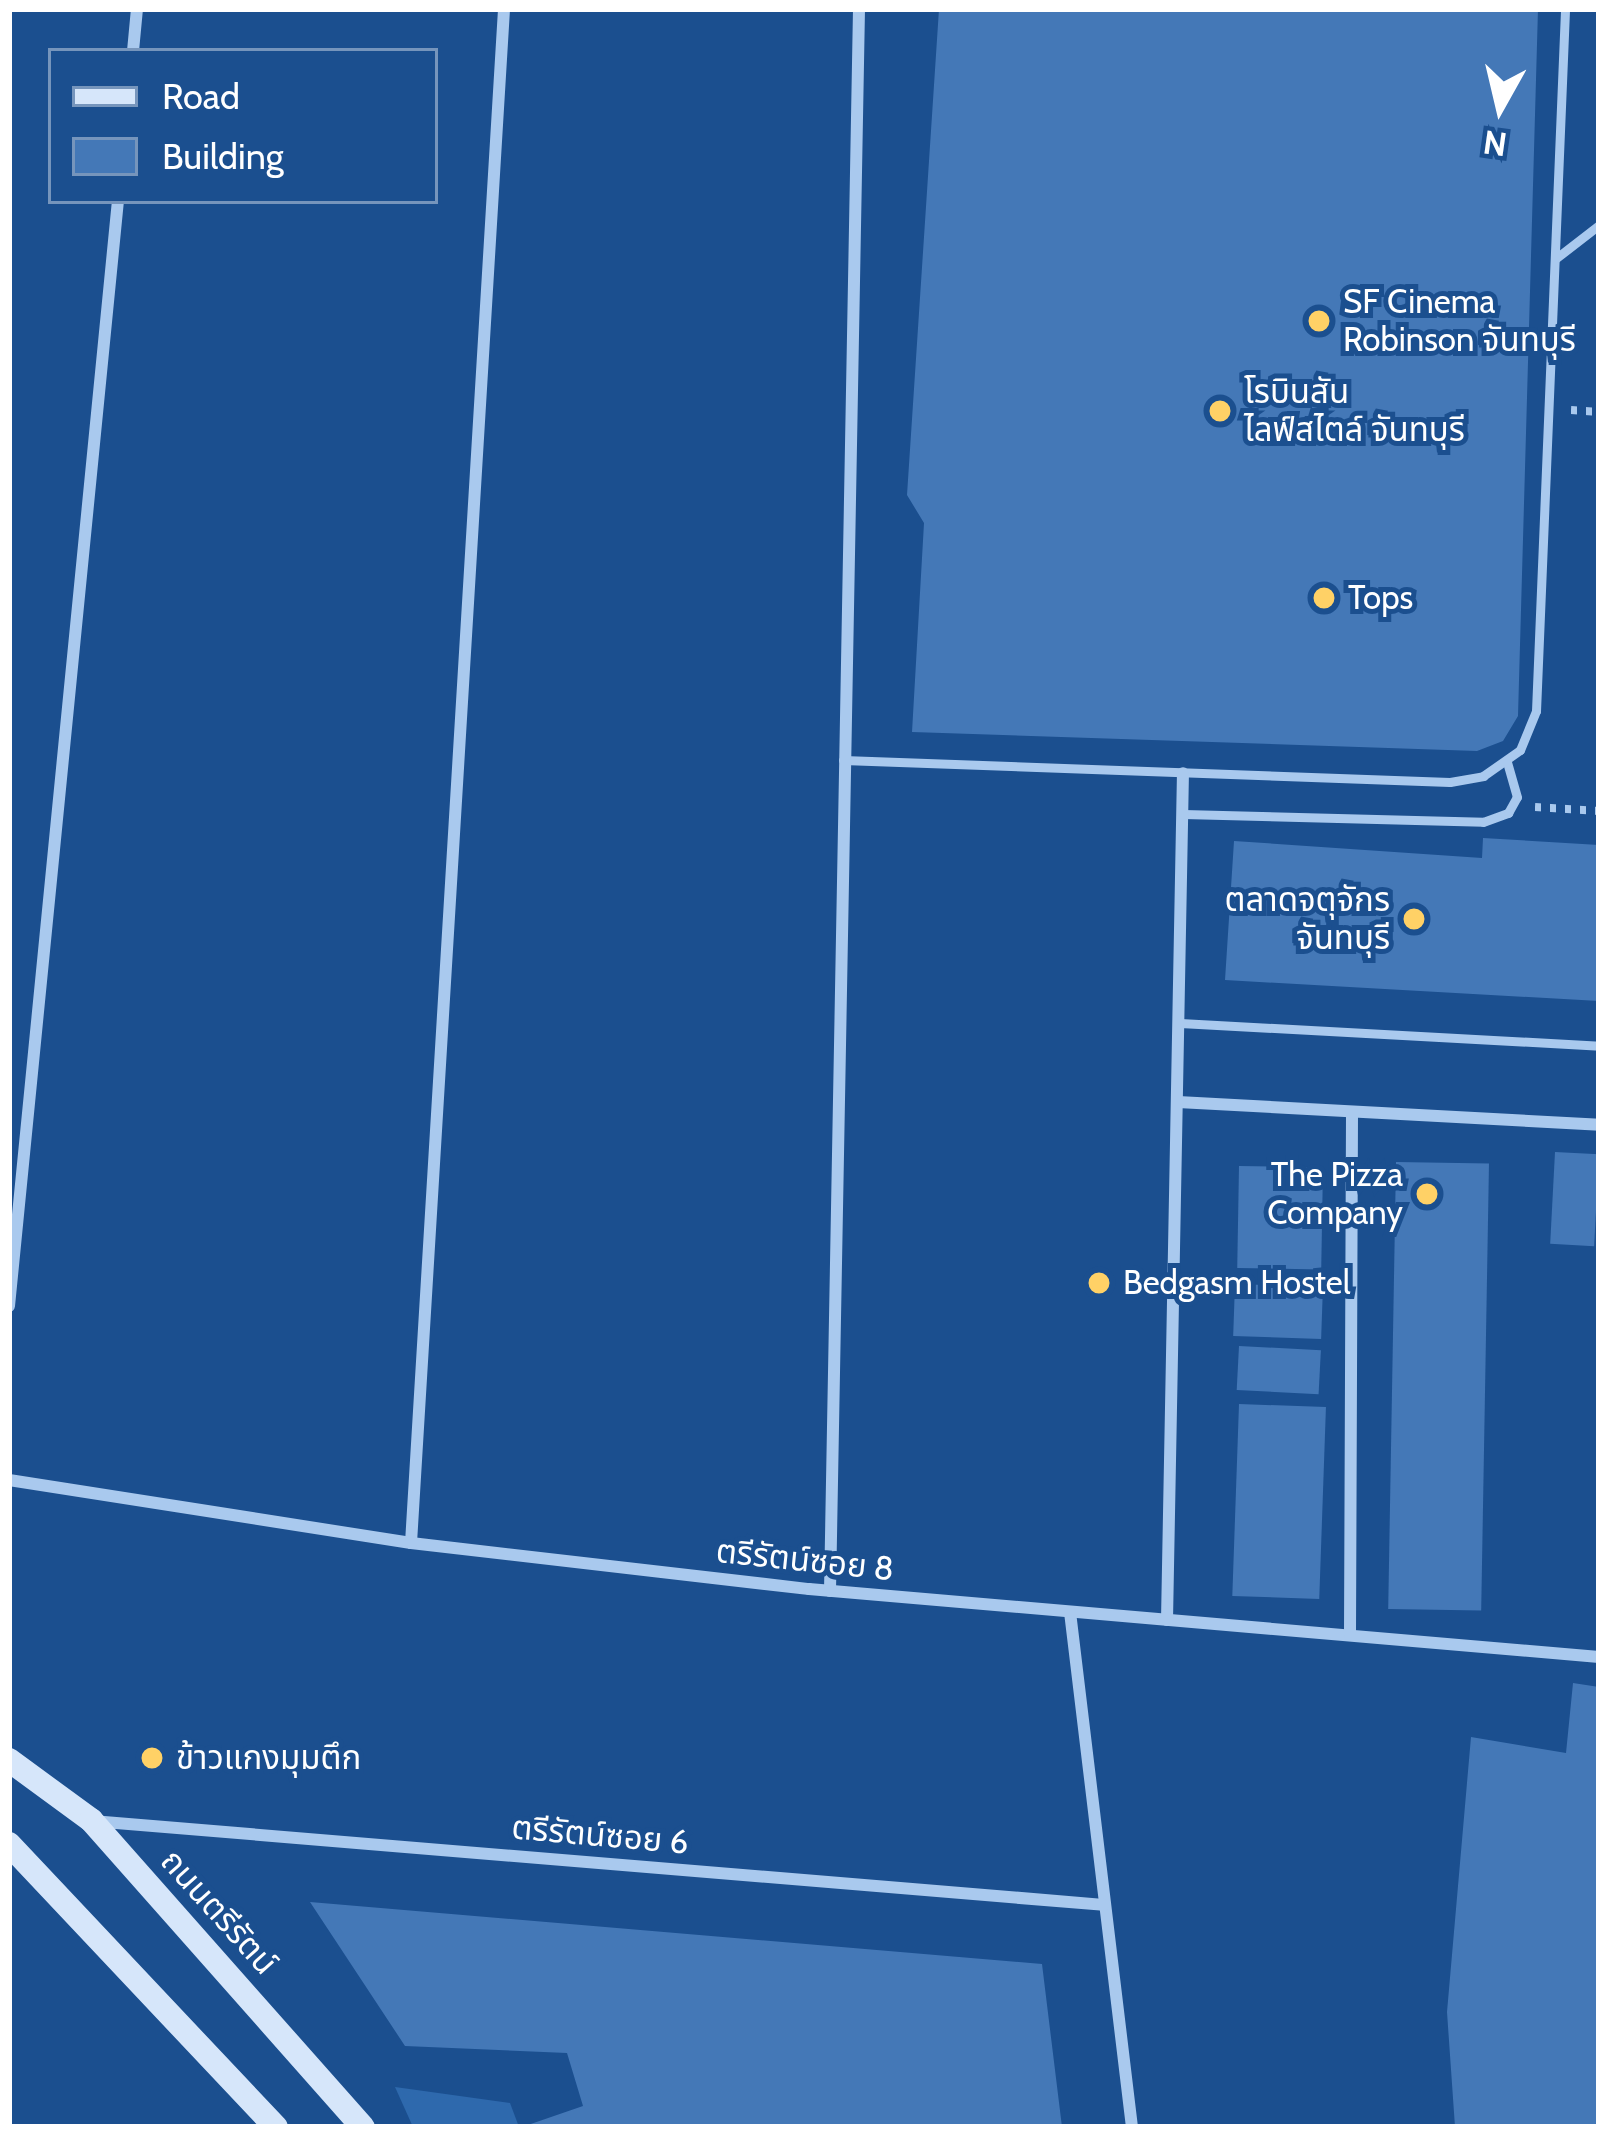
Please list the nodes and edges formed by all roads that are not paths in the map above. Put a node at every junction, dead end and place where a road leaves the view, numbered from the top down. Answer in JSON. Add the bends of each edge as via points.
{"nodes":[{"id":1,"x":137,"y":9,"type":"edge"},
{"id":2,"x":505,"y":9,"type":"edge"},
{"id":3,"x":859,"y":9,"type":"edge"},
{"id":4,"x":1565,"y":9,"type":"edge"},
{"id":5,"x":133,"y":48,"type":"edge"},
{"id":6,"x":118,"y":204,"type":"edge"},
{"id":7,"x":1599,"y":225,"type":"edge"},
{"id":8,"x":1555,"y":259,"type":"junction"},
{"id":9,"x":843,"y":760,"type":"junction"},
{"id":10,"x":1507,"y":764,"type":"junction"},
{"id":11,"x":1184,"y":773,"type":"junction"},
{"id":12,"x":1183,"y":814,"type":"junction"},
{"id":13,"x":1180,"y":1023,"type":"junction"},
{"id":14,"x":1599,"y":1046,"type":"edge"},
{"id":15,"x":1178,"y":1102,"type":"junction"},
{"id":16,"x":1352,"y":1112,"type":"junction"},
{"id":17,"x":1599,"y":1125,"type":"edge"},
{"id":18,"x":9,"y":1306,"type":"edge"},
{"id":19,"x":9,"y":1480,"type":"edge"},
{"id":20,"x":411,"y":1543,"type":"junction"},
{"id":21,"x":830,"y":1591,"type":"junction"},
{"id":22,"x":1070,"y":1612,"type":"junction"},
{"id":23,"x":1167,"y":1620,"type":"junction"},
{"id":24,"x":1350,"y":1636,"type":"junction"},
{"id":25,"x":1599,"y":1657,"type":"edge"},
{"id":26,"x":9,"y":1760,"type":"edge"},
{"id":27,"x":91,"y":1820,"type":"junction"},
{"id":28,"x":9,"y":1844,"type":"edge"},
{"id":29,"x":1104,"y":1905,"type":"junction"},
{"id":30,"x":274,"y":2126,"type":"edge"},
{"id":31,"x":363,"y":2127,"type":"edge"},
{"id":32,"x":1132,"y":2127,"type":"edge"}],
"edges":[{"from":1,"to":5,"type":"street"},
{"from":2,"to":20,"type":"street"},
{"from":3,"to":9,"type":"street"},
{"from":4,"to":8,"type":"lane"},
{"from":6,"to":18,"type":"street"},
{"from":7,"to":8,"type":"lane"},
{"from":8,"to":10,"type":"lane","via":[[1536,712]]},
{"from":9,"to":11,"type":"lane"},
{"from":9,"to":21,"type":"street"},
{"from":10,"to":11,"type":"lane","via":[[1450,782]]},
{"from":10,"to":12,"type":"lane","via":[[1518,786],[1514,806],[1498,819]]},
{"from":11,"to":12,"type":"street"},
{"from":12,"to":13,"type":"street"},
{"from":13,"to":14,"type":"lane"},
{"from":13,"to":15,"type":"street"},
{"from":15,"to":16,"type":"street"},
{"from":15,"to":23,"type":"street"},
{"from":16,"to":17,"type":"street"},
{"from":16,"to":24,"type":"street"},
{"from":19,"to":20,"type":"street","name":"ตรีรัตน์ซอย 8"},
{"from":20,"to":21,"type":"street","name":"ตรีรัตน์ซอย 8"},
{"from":21,"to":22,"type":"street","name":"ตรีรัตน์ซอย 8"},
{"from":22,"to":23,"type":"street","name":"ตรีรัตน์ซอย 8"},
{"from":22,"to":29,"type":"street"},
{"from":23,"to":24,"type":"street","name":"ตรีรัตน์ซอย 8"},
{"from":24,"to":25,"type":"street","name":"ตรีรัตน์ซอย 8"},
{"from":26,"to":27,"type":"main road","name":"ถนนตรีรัตน์"},
{"from":27,"to":29,"type":"street","name":"ตรีรัตน์ซอย 6"},
{"from":27,"to":31,"type":"main road","name":"ถนนตรีรัตน์"},
{"from":28,"to":30,"type":"main road"},
{"from":29,"to":32,"type":"street"}]}
